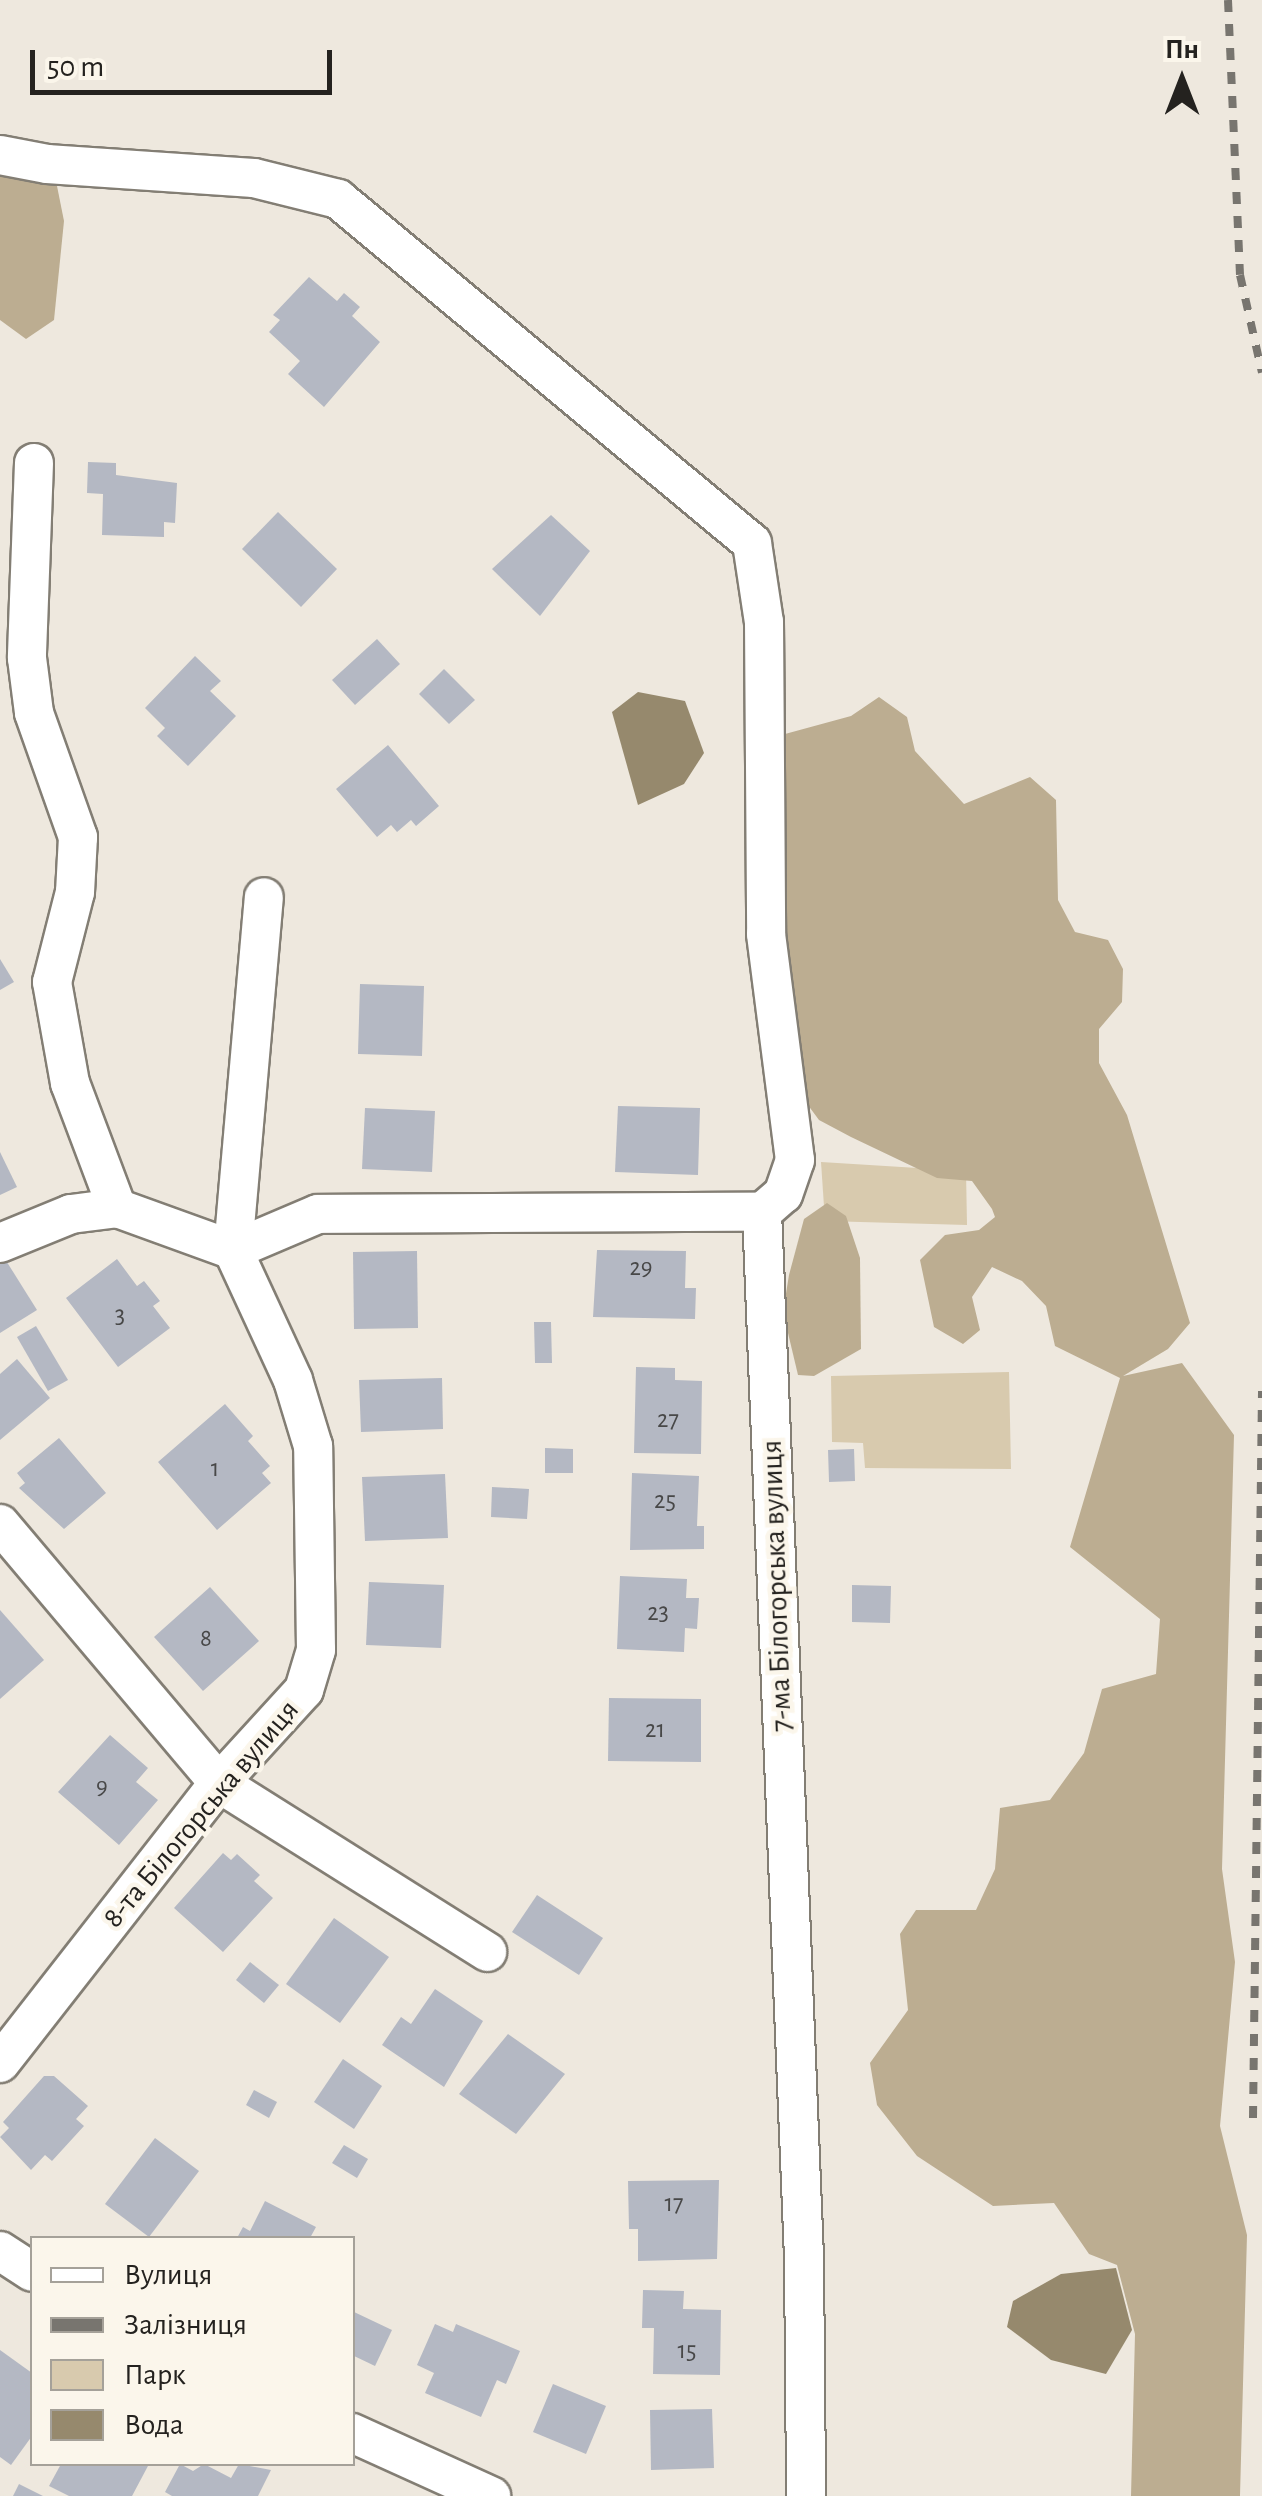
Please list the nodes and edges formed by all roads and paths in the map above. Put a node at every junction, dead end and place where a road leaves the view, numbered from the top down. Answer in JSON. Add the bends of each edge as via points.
{"nodes":[{"id":1,"x":0,"y":155,"type":"edge"},
{"id":2,"x":34,"y":463,"type":"dead end"},
{"id":3,"x":264,"y":897,"type":"dead end"},
{"id":4,"x":117,"y":1208,"type":"junction"},
{"id":5,"x":762,"y":1212,"type":"junction"},
{"id":6,"x":0,"y":1243,"type":"edge"},
{"id":7,"x":232,"y":1250,"type":"junction"},
{"id":8,"x":0,"y":1524,"type":"edge"},
{"id":9,"x":219,"y":1783,"type":"junction"},
{"id":10,"x":487,"y":1952,"type":"dead end"},
{"id":11,"x":0,"y":2063,"type":"edge"},
{"id":12,"x":0,"y":2251,"type":"edge"},
{"id":13,"x":30,"y":2271,"type":"edge"},
{"id":14,"x":355,"y":2434,"type":"edge"},
{"id":15,"x":491,"y":2496,"type":"edge"},
{"id":16,"x":806,"y":2496,"type":"edge"}],
"edges":[{"from":1,"to":5,"type":"street","via":[[254,178],[338,199],[752,543],[764,622],[766,934],[795,1160],[783,1194]]},
{"from":2,"to":4,"type":"street","via":[[28,658],[34,713],[78,838],[75,892],[52,982],[70,1082]]},
{"from":3,"to":7,"type":"street"},
{"from":4,"to":6,"type":"street","via":[[70,1214]]},
{"from":4,"to":7,"type":"street"},
{"from":5,"to":7,"type":"street","via":[[318,1214]]},
{"from":5,"to":16,"type":"street","name":"7-ма Білогорська вулиця","via":[[804,2258]]},
{"from":7,"to":9,"type":"street","name":"8-та Білогорська вулиця","via":[[293,1380],[314,1446],[320,1600],[304,1690]]},
{"from":8,"to":9,"type":"street"},
{"from":9,"to":10,"type":"street"},
{"from":9,"to":11,"type":"street","name":"8-та Білогорська вулиця"},
{"from":12,"to":13,"type":"street"},
{"from":14,"to":15,"type":"street"}]}
